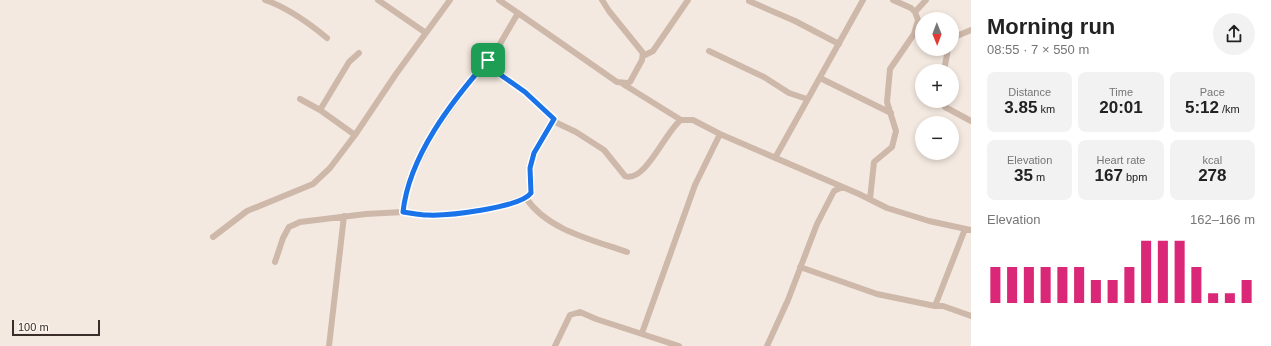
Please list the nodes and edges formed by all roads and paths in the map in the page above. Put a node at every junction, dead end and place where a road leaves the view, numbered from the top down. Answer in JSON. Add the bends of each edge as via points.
{"nodes":[{"id":1,"x":265,"y":0,"type":"edge"},
{"id":2,"x":378,"y":0,"type":"edge"},
{"id":3,"x":450,"y":0,"type":"edge"},
{"id":4,"x":499,"y":0,"type":"edge"},
{"id":5,"x":602,"y":0,"type":"edge"},
{"id":6,"x":688,"y":0,"type":"edge"},
{"id":7,"x":863,"y":0,"type":"edge"},
{"id":8,"x":893,"y":0,"type":"edge"},
{"id":9,"x":926,"y":0,"type":"edge"},
{"id":10,"x":749,"y":1,"type":"edge"},
{"id":11,"x":915,"y":12,"type":"joint"},
{"id":12,"x":518,"y":13,"type":"junction"},
{"id":13,"x":915,"y":30,"type":"edge"},
{"id":14,"x":971,"y":30,"type":"edge"},
{"id":15,"x":426,"y":33,"type":"junction"},
{"id":16,"x":959,"y":35,"type":"edge"},
{"id":17,"x":327,"y":38,"type":"dead end"},
{"id":18,"x":839,"y":44,"type":"junction"},
{"id":19,"x":709,"y":51,"type":"dead end"},
{"id":20,"x":358,"y":53,"type":"dead end"},
{"id":21,"x":642,"y":56,"type":"junction"},
{"id":22,"x":488,"y":60,"type":"junction"},
{"id":23,"x":820,"y":78,"type":"junction"},
{"id":24,"x":623,"y":84,"type":"junction"},
{"id":25,"x":300,"y":99,"type":"dead end"},
{"id":26,"x":807,"y":99,"type":"junction"},
{"id":27,"x":947,"y":108,"type":"edge"},
{"id":28,"x":320,"y":110,"type":"junction"},
{"id":29,"x":891,"y":113,"type":"junction"},
{"id":30,"x":554,"y":119,"type":"junction"},
{"id":31,"x":680,"y":120,"type":"junction"},
{"id":32,"x":971,"y":121,"type":"edge"},
{"id":33,"x":720,"y":134,"type":"junction"},
{"id":34,"x":355,"y":135,"type":"junction"},
{"id":35,"x":776,"y":158,"type":"junction"},
{"id":36,"x":842,"y":187,"type":"junction"},
{"id":37,"x":526,"y":198,"type":"junction"},
{"id":38,"x":870,"y":199,"type":"junction"},
{"id":39,"x":403,"y":212,"type":"junction"},
{"id":40,"x":344,"y":216,"type":"junction"},
{"id":41,"x":968,"y":230,"type":"edge"},
{"id":42,"x":213,"y":237,"type":"dead end"},
{"id":43,"x":627,"y":252,"type":"dead end"},
{"id":44,"x":275,"y":262,"type":"dead end"},
{"id":45,"x":800,"y":267,"type":"junction"},
{"id":46,"x":935,"y":306,"type":"junction"},
{"id":47,"x":971,"y":316,"type":"edge"},
{"id":48,"x":642,"y":333,"type":"junction"},
{"id":49,"x":329,"y":346,"type":"edge"},
{"id":50,"x":555,"y":346,"type":"edge"},
{"id":51,"x":679,"y":346,"type":"edge"},
{"id":52,"x":767,"y":346,"type":"edge"}],
"edges":[{"from":1,"to":17,"type":"street","via":[[309,23]]},
{"from":2,"to":15,"type":"street"},
{"from":3,"to":15,"type":"street"},
{"from":4,"to":12,"type":"street"},
{"from":5,"to":21,"type":"street","via":[[640,49]]},
{"from":6,"to":21,"type":"street","via":[[653,52]]},
{"from":7,"to":18,"type":"street"},
{"from":8,"to":11,"type":"street"},
{"from":9,"to":11,"type":"street"},
{"from":10,"to":18,"type":"street"},
{"from":12,"to":22,"type":"street"},
{"from":12,"to":24,"type":"street"},
{"from":13,"to":29,"type":"street","via":[[890,69],[887,102]]},
{"from":14,"to":16,"type":"street"},
{"from":15,"to":34,"type":"street"},
{"from":18,"to":23,"type":"street"},
{"from":19,"to":26,"type":"street","via":[[764,77],[789,93]]},
{"from":20,"to":28,"type":"street"},
{"from":21,"to":24,"type":"street","via":[[630,82]]},
{"from":22,"to":30,"type":"street","via":[[498,73],[525,92]]},
{"from":22,"to":39,"type":"street","via":[[456,99],[433,133],[408,183]]},
{"from":23,"to":26,"type":"street"},
{"from":23,"to":29,"type":"street"},
{"from":24,"to":31,"type":"street"},
{"from":25,"to":28,"type":"street"},
{"from":26,"to":35,"type":"street"},
{"from":27,"to":32,"type":"street"},
{"from":28,"to":34,"type":"street"},
{"from":29,"to":38,"type":"street","via":[[896,131],[892,147],[874,162]]},
{"from":30,"to":31,"type":"street","via":[[604,150],[629,178],[635,177],[657,153]]},
{"from":30,"to":37,"type":"street","via":[[534,153],[530,168],[532,188]]},
{"from":31,"to":33,"type":"street","via":[[693,120]]},
{"from":33,"to":35,"type":"street"},
{"from":33,"to":48,"type":"street","via":[[695,185]]},
{"from":34,"to":42,"type":"street","via":[[330,168],[313,184],[247,211]]},
{"from":35,"to":36,"type":"street"},
{"from":36,"to":38,"type":"street"},
{"from":36,"to":45,"type":"street","via":[[834,190]]},
{"from":37,"to":39,"type":"street","via":[[494,208],[439,215]]},
{"from":37,"to":43,"type":"street","via":[[533,208],[553,223]]},
{"from":38,"to":41,"type":"street","via":[[898,212]]},
{"from":39,"to":40,"type":"street"},
{"from":40,"to":44,"type":"street","via":[[300,222],[289,227]]},
{"from":40,"to":49,"type":"street"},
{"from":41,"to":46,"type":"street"},
{"from":45,"to":46,"type":"street","via":[[877,294]]},
{"from":45,"to":52,"type":"street"},
{"from":46,"to":47,"type":"street","via":[[943,306]]},
{"from":48,"to":50,"type":"street","via":[[575,312],[570,315]]},
{"from":48,"to":51,"type":"street"}]}
